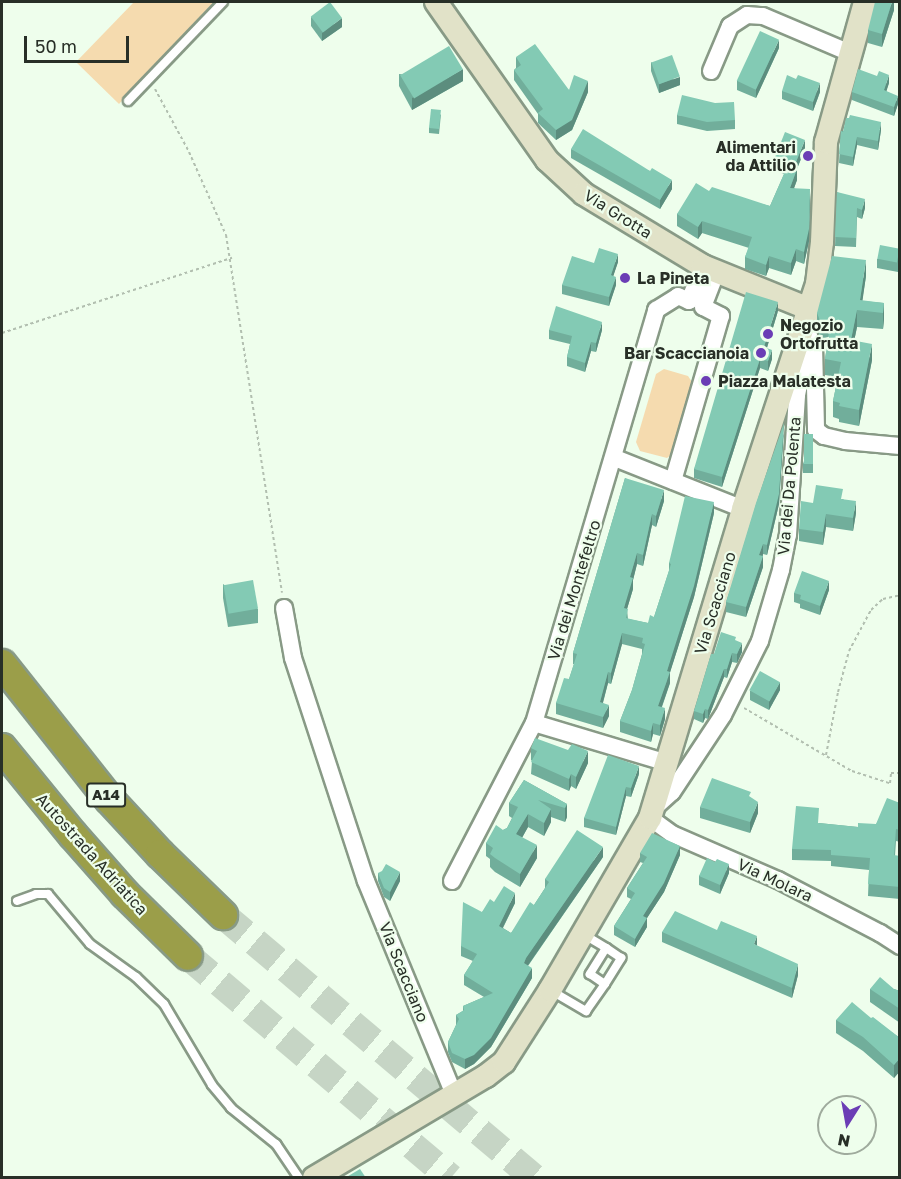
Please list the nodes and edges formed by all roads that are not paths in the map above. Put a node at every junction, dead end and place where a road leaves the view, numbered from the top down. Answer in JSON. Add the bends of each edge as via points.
{"nodes":[{"id":1,"x":224,"y":2,"type":"edge"},
{"id":2,"x":436,"y":2,"type":"edge"},
{"id":3,"x":865,"y":2,"type":"edge"},
{"id":4,"x":850,"y":53,"type":"junction"},
{"id":5,"x":711,"y":71,"type":"dead end"},
{"id":6,"x":128,"y":101,"type":"dead end"},
{"id":7,"x":710,"y":269,"type":"junction"},
{"id":8,"x":810,"y":315,"type":"junction"},
{"id":9,"x":900,"y":446,"type":"edge"},
{"id":10,"x":615,"y":458,"type":"junction"},
{"id":11,"x":673,"y":481,"type":"junction"},
{"id":12,"x":743,"y":508,"type":"junction"},
{"id":13,"x":284,"y":608,"type":"road end"},
{"id":14,"x":2,"y":664,"type":"edge"},
{"id":15,"x":534,"y":723,"type":"junction"},
{"id":16,"x":2,"y":748,"type":"edge"},
{"id":17,"x":667,"y":763,"type":"junction"},
{"id":18,"x":651,"y":814,"type":"junction"},
{"id":19,"x":452,"y":881,"type":"dead end"},
{"id":20,"x":17,"y":901,"type":"dead end"},
{"id":21,"x":224,"y":915,"type":"tunnel mouth"},
{"id":22,"x":583,"y":933,"type":"junction"},
{"id":23,"x":900,"y":946,"type":"edge"},
{"id":24,"x":606,"y":948,"type":"junction"},
{"id":25,"x":188,"y":956,"type":"tunnel mouth"},
{"id":26,"x":605,"y":984,"type":"junction"},
{"id":27,"x":550,"y":990,"type":"junction"},
{"id":28,"x":454,"y":1094,"type":"junction"},
{"id":29,"x":299,"y":1178,"type":"edge"},
{"id":30,"x":314,"y":1178,"type":"edge"}],
"edges":[{"from":1,"to":6,"type":"lane"},
{"from":2,"to":7,"type":"street","name":"Via Grotta","via":[[547,160],[584,194]]},
{"from":3,"to":4,"type":"street","name":"Via Scacciano"},
{"from":4,"to":5,"type":"street","via":[[763,16],[747,15],[730,26]]},
{"from":4,"to":8,"type":"street","name":"Via Scacciano","via":[[826,142],[822,242]]},
{"from":7,"to":8,"type":"street","name":"Via Grotta"},
{"from":7,"to":10,"type":"street","via":[[688,300],[678,296],[657,310]]},
{"from":7,"to":11,"type":"street","via":[[703,307],[721,316]]},
{"from":8,"to":9,"type":"street","via":[[816,430],[845,441]]},
{"from":8,"to":12,"type":"street","name":"Via Scacciano"},
{"from":8,"to":18,"type":"street","name":"Via dei Da Polenta","via":[[797,395],[788,535],[760,642],[731,700],[672,792]]},
{"from":10,"to":11,"type":"street"},
{"from":10,"to":15,"type":"street","name":"Via dei Montefeltro"},
{"from":11,"to":12,"type":"street"},
{"from":12,"to":17,"type":"street","name":"Via Scacciano"},
{"from":13,"to":28,"type":"street","name":"Via Scacciano","via":[[293,658],[366,881]]},
{"from":14,"to":21,"type":"highway","number":"A14","via":[[109,799]]},
{"from":15,"to":17,"type":"street"},
{"from":15,"to":19,"type":"street","name":"Via dei Montefeltro"},
{"from":16,"to":25,"type":"highway","name":"Autostrada Adriatica","via":[[88,852]]},
{"from":17,"to":18,"type":"street","name":"Via Scacciano"},
{"from":18,"to":22,"type":"street","name":"Via Scacciano"},
{"from":18,"to":23,"type":"street","name":"Via Molara","via":[[672,834],[778,880]]},
{"from":20,"to":29,"type":"lane","via":[[48,894],[90,944],[136,977],[164,1004],[212,1085],[231,1108],[276,1144]]},
{"from":22,"to":24,"type":"lane"},
{"from":22,"to":27,"type":"street","name":"Via Scacciano"},
{"from":24,"to":26,"type":"lane","via":[[590,974]]},
{"from":24,"to":26,"type":"lane","via":[[621,958]]},
{"from":26,"to":27,"type":"lane","via":[[586,1011]]},
{"from":27,"to":28,"type":"street","name":"Via Scacciano","via":[[504,1062]]},
{"from":28,"to":30,"type":"street","name":"Via Scacciano"}]}
